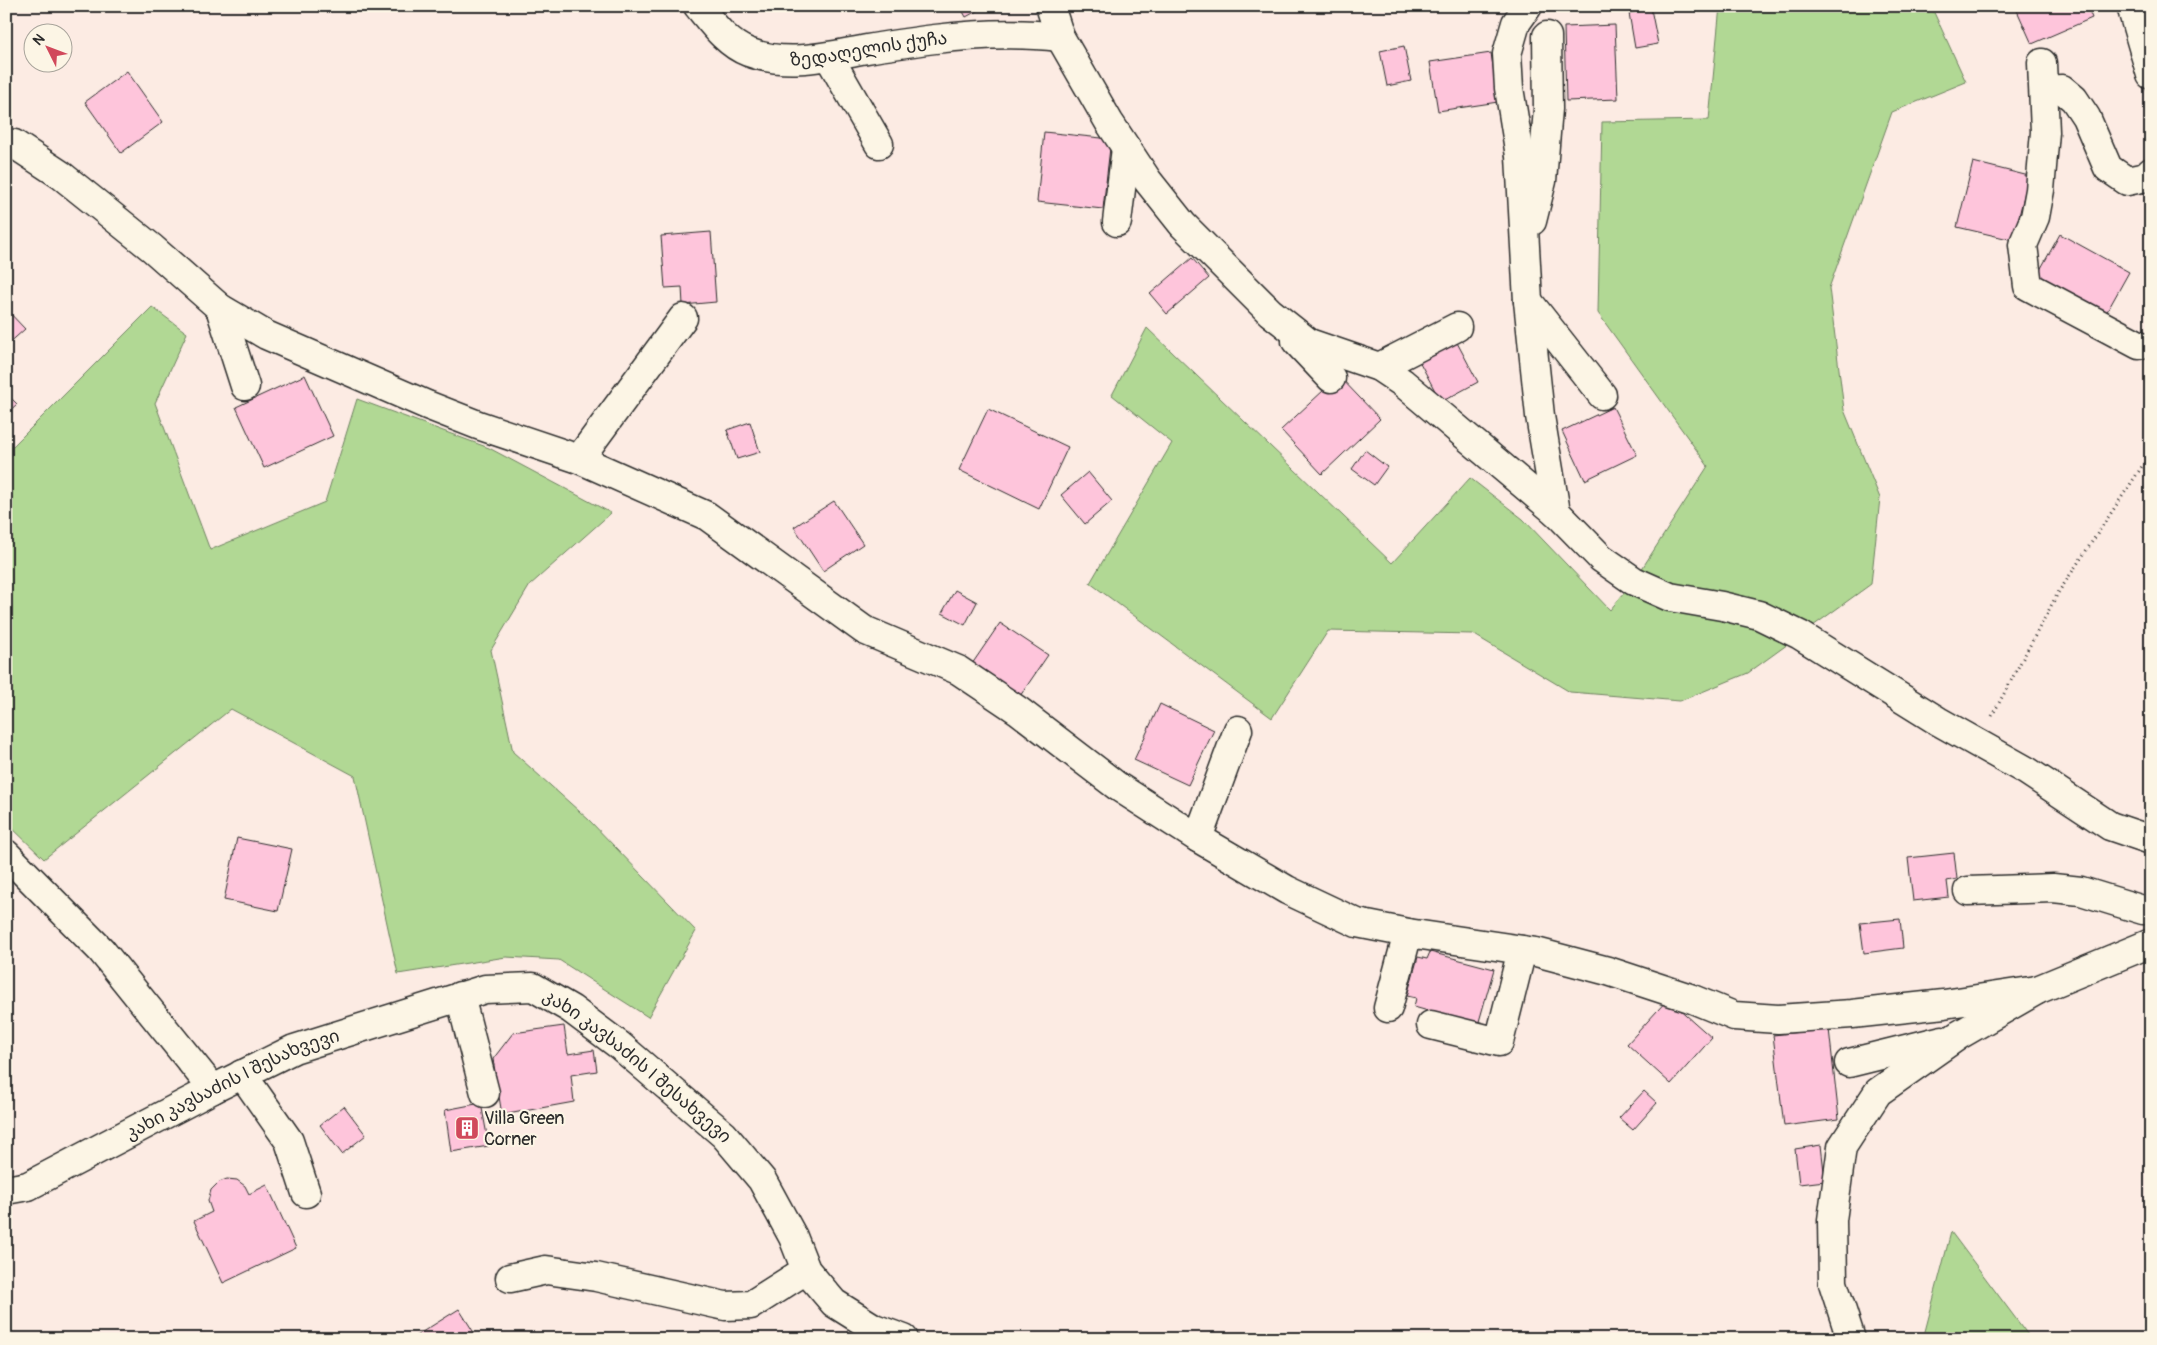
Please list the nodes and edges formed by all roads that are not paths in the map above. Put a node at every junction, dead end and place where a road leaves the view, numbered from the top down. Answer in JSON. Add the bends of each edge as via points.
{"nodes":[{"id":1,"x":698,"y":6,"type":"edge"},
{"id":2,"x":1050,"y":6,"type":"edge"},
{"id":3,"x":1528,"y":6,"type":"edge"},
{"id":4,"x":2131,"y":6,"type":"edge"},
{"id":5,"x":1547,"y":36,"type":"dead end"},
{"id":6,"x":1060,"y":37,"type":"junction"},
{"id":7,"x":829,"y":57,"type":"junction"},
{"id":8,"x":2042,"y":63,"type":"dead end"},
{"id":9,"x":2151,"y":74,"type":"edge"},
{"id":10,"x":2044,"y":90,"type":"junction"},
{"id":11,"x":6,"y":142,"type":"edge"},
{"id":12,"x":879,"y":144,"type":"dead end"},
{"id":13,"x":1126,"y":148,"type":"junction"},
{"id":14,"x":2151,"y":172,"type":"edge"},
{"id":15,"x":1117,"y":222,"type":"dead end"},
{"id":16,"x":1524,"y":246,"type":"junction"},
{"id":17,"x":1528,"y":301,"type":"junction"},
{"id":18,"x":220,"y":308,"type":"junction"},
{"id":19,"x":1270,"y":312,"type":"junction"},
{"id":20,"x":683,"y":318,"type":"dead end"},
{"id":21,"x":1457,"y":327,"type":"dead end"},
{"id":22,"x":2139,"y":344,"type":"dead end"},
{"id":23,"x":1379,"y":367,"type":"junction"},
{"id":24,"x":1331,"y":378,"type":"dead end"},
{"id":25,"x":245,"y":386,"type":"dead end"},
{"id":26,"x":1602,"y":395,"type":"dead end"},
{"id":27,"x":579,"y":459,"type":"junction"},
{"id":28,"x":1556,"y":512,"type":"junction"},
{"id":29,"x":1238,"y":730,"type":"dead end"},
{"id":30,"x":1198,"y":838,"type":"junction"},
{"id":31,"x":2151,"y":840,"type":"edge"},
{"id":32,"x":6,"y":854,"type":"edge"},
{"id":33,"x":1968,"y":891,"type":"dead end"},
{"id":34,"x":2151,"y":910,"type":"edge"},
{"id":35,"x":1408,"y":933,"type":"junction"},
{"id":36,"x":2151,"y":942,"type":"edge"},
{"id":37,"x":1522,"y":950,"type":"junction"},
{"id":38,"x":2037,"y":990,"type":"junction"},
{"id":39,"x":460,"y":996,"type":"junction"},
{"id":40,"x":1388,"y":1008,"type":"dead end"},
{"id":41,"x":1431,"y":1025,"type":"dead end"},
{"id":42,"x":1960,"y":1035,"type":"junction"},
{"id":43,"x":1849,"y":1063,"type":"dead end"},
{"id":44,"x":242,"y":1074,"type":"junction"},
{"id":45,"x":213,"y":1089,"type":"junction"},
{"id":46,"x":485,"y":1093,"type":"dead end"},
{"id":47,"x":6,"y":1190,"type":"edge"},
{"id":48,"x":306,"y":1193,"type":"dead end"},
{"id":49,"x":806,"y":1270,"type":"junction"},
{"id":50,"x":510,"y":1278,"type":"dead end"},
{"id":51,"x":904,"y":1339,"type":"edge"},
{"id":52,"x":1851,"y":1339,"type":"edge"}],
"edges":[{"from":1,"to":7,"type":"street","name":"ზედაღელის ქუჩა","via":[[719,32],[746,52],[771,58],[804,60]]},
{"from":2,"to":6,"type":"street"},
{"from":3,"to":16,"type":"street","via":[[1516,23],[1507,54],[1520,156]]},
{"from":4,"to":9,"type":"street"},
{"from":5,"to":16,"type":"street","via":[[1548,109],[1542,181]]},
{"from":6,"to":7,"type":"street","name":"ზედაღელის ქუჩა","via":[[993,34],[944,38]]},
{"from":6,"to":13,"type":"street"},
{"from":7,"to":12,"type":"street"},
{"from":8,"to":10,"type":"street"},
{"from":10,"to":14,"type":"street","via":[[2062,90],[2074,99],[2086,117],[2108,168],[2127,181],[2146,177]]},
{"from":10,"to":22,"type":"street","via":[[2045,132],[2040,190],[2035,217],[2023,246],[2028,286]]},
{"from":11,"to":18,"type":"street","via":[[61,175]]},
{"from":13,"to":15,"type":"street"},
{"from":13,"to":19,"type":"street","via":[[1183,225]]},
{"from":16,"to":17,"type":"street"},
{"from":17,"to":26,"type":"street"},
{"from":17,"to":28,"type":"street","via":[[1540,416]]},
{"from":18,"to":25,"type":"street"},
{"from":18,"to":27,"type":"street","via":[[266,335],[427,405]]},
{"from":19,"to":23,"type":"street","via":[[1309,343]]},
{"from":19,"to":24,"type":"street"},
{"from":20,"to":27,"type":"street"},
{"from":21,"to":23,"type":"street"},
{"from":23,"to":28,"type":"street","via":[[1404,383]]},
{"from":27,"to":30,"type":"street","via":[[706,516],[864,630],[958,670],[1019,711],[1117,786]]},
{"from":28,"to":31,"type":"street","via":[[1601,558],[1634,581],[1670,597],[1759,615],[1800,635],[2110,826]]},
{"from":29,"to":30,"type":"street"},
{"from":30,"to":35,"type":"street","via":[[1287,890],[1348,919]]},
{"from":32,"to":45,"type":"street","via":[[101,950]]},
{"from":33,"to":34,"type":"street","via":[[2053,888],[2081,891]]},
{"from":35,"to":37,"type":"street"},
{"from":35,"to":40,"type":"street"},
{"from":36,"to":38,"type":"street"},
{"from":37,"to":38,"type":"street","via":[[1608,970],[1734,1016],[1778,1019],[1944,1004]]},
{"from":37,"to":41,"type":"street","via":[[1500,1042]]},
{"from":38,"to":42,"type":"street"},
{"from":39,"to":44,"type":"street","name":"კახი კავსაძის I შესახვევი","via":[[294,1049]]},
{"from":39,"to":46,"type":"street"},
{"from":39,"to":49,"type":"street","name":"კახი კავსაძის I შესახვევი","via":[[484,989],[533,987],[571,1009],[619,1045],[724,1135],[762,1180],[793,1236]]},
{"from":42,"to":43,"type":"street"},
{"from":42,"to":52,"type":"street","via":[[1878,1092],[1842,1147],[1832,1220],[1833,1283]]},
{"from":44,"to":45,"type":"street","name":"კახი კავსაძის I შესახვევი"},
{"from":44,"to":48,"type":"street","via":[[289,1141]]},
{"from":45,"to":47,"type":"street","name":"კახი კავსაძის I შესახვევი","via":[[28,1186]]},
{"from":49,"to":50,"type":"street","via":[[752,1305],[725,1306],[623,1282],[546,1270]]},
{"from":49,"to":51,"type":"street","name":"კახი კავსაძის I შესახვევი","via":[[834,1303],[874,1328]]}]}
